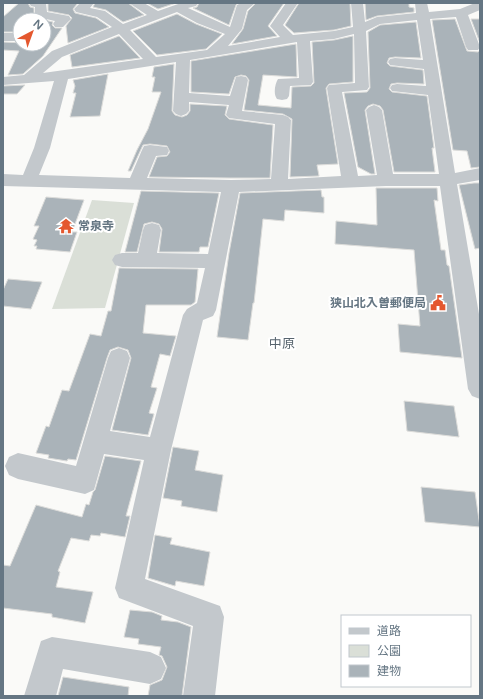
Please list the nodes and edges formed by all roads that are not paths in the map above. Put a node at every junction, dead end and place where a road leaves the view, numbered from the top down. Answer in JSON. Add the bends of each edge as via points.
{"nodes":[{"id":1,"x":35,"y":3,"type":"edge"},
{"id":2,"x":88,"y":3,"type":"edge"},
{"id":3,"x":135,"y":3,"type":"edge"},
{"id":4,"x":249,"y":3,"type":"edge"},
{"id":5,"x":292,"y":3,"type":"edge"},
{"id":6,"x":357,"y":3,"type":"edge"},
{"id":7,"x":187,"y":5,"type":"edge"},
{"id":8,"x":480,"y":5,"type":"edge"},
{"id":9,"x":421,"y":10,"type":"edge"},
{"id":10,"x":461,"y":12,"type":"junction"},
{"id":11,"x":157,"y":16,"type":"junction"},
{"id":12,"x":59,"y":24,"type":"dead end"},
{"id":13,"x":121,"y":28,"type":"junction"},
{"id":14,"x":360,"y":29,"type":"junction"},
{"id":15,"x":233,"y":33,"type":"junction"},
{"id":16,"x":296,"y":38,"type":"junction"},
{"id":17,"x":474,"y":40,"type":"edge"},
{"id":18,"x":174,"y":45,"type":"dead end"},
{"id":19,"x":242,"y":48,"type":"junction"},
{"id":20,"x":211,"y":53,"type":"junction"},
{"id":21,"x":190,"y":56,"type":"junction"},
{"id":22,"x":394,"y":62,"type":"dead end"},
{"id":23,"x":154,"y":63,"type":"junction"},
{"id":24,"x":430,"y":65,"type":"junction"},
{"id":25,"x":62,"y":76,"type":"junction"},
{"id":26,"x":28,"y":79,"type":"junction"},
{"id":27,"x":3,"y":81,"type":"edge"},
{"id":28,"x":397,"y":88,"type":"dead end"},
{"id":29,"x":434,"y":91,"type":"junction"},
{"id":30,"x":282,"y":96,"type":"dead end"},
{"id":31,"x":237,"y":101,"type":"junction"},
{"id":32,"x":374,"y":110,"type":"dead end"},
{"id":33,"x":161,"y":151,"type":"dead end"},
{"id":34,"x":480,"y":174,"type":"edge"},
{"id":35,"x":3,"y":180,"type":"edge"},
{"id":36,"x":28,"y":180,"type":"junction"},
{"id":37,"x":386,"y":180,"type":"junction"},
{"id":38,"x":449,"y":180,"type":"junction"},
{"id":39,"x":352,"y":182,"type":"junction"},
{"id":40,"x":136,"y":183,"type":"junction"},
{"id":41,"x":279,"y":185,"type":"junction"},
{"id":42,"x":231,"y":186,"type":"junction"},
{"id":43,"x":152,"y":230,"type":"dead end"},
{"id":44,"x":122,"y":260,"type":"dead end"},
{"id":45,"x":146,"y":260,"type":"junction"},
{"id":46,"x":215,"y":262,"type":"junction"},
{"id":47,"x":119,"y":358,"type":"dead end"},
{"id":48,"x":480,"y":389,"type":"edge"},
{"id":49,"x":95,"y":441,"type":"junction"},
{"id":50,"x":159,"y":450,"type":"junction"},
{"id":51,"x":18,"y":466,"type":"dead end"},
{"id":52,"x":150,"y":668,"type":"dead end"},
{"id":53,"x":40,"y":696,"type":"edge"},
{"id":54,"x":199,"y":696,"type":"edge"}],
"edges":[{"from":1,"to":12,"type":"street","via":[[42,4],[41,14],[66,19]]},
{"from":2,"to":13,"type":"street","via":[[80,9],[101,14]]},
{"from":3,"to":11,"type":"street"},
{"from":4,"to":15,"type":"street","via":[[241,8],[240,22]]},
{"from":5,"to":16,"type":"street","via":[[276,26]]},
{"from":6,"to":14,"type":"street"},
{"from":7,"to":11,"type":"street"},
{"from":7,"to":15,"type":"street","via":[[201,20]]},
{"from":8,"to":10,"type":"street","via":[[473,10]]},
{"from":9,"to":10,"type":"street"},
{"from":9,"to":14,"type":"street","via":[[391,25],[377,21]]},
{"from":9,"to":24,"type":"street"},
{"from":10,"to":17,"type":"street"},
{"from":11,"to":13,"type":"street"},
{"from":13,"to":23,"type":"street"},
{"from":13,"to":26,"type":"street","via":[[57,54]]},
{"from":14,"to":16,"type":"street","via":[[334,35]]},
{"from":14,"to":39,"type":"street","via":[[362,87],[334,88]]},
{"from":15,"to":20,"type":"street"},
{"from":16,"to":19,"type":"street"},
{"from":16,"to":30,"type":"street","via":[[306,82],[283,82]]},
{"from":18,"to":21,"type":"street"},
{"from":19,"to":20,"type":"street"},
{"from":19,"to":31,"type":"street"},
{"from":20,"to":21,"type":"street"},
{"from":21,"to":23,"type":"street"},
{"from":21,"to":31,"type":"street","via":[[182,104]]},
{"from":22,"to":24,"type":"street"},
{"from":23,"to":25,"type":"street"},
{"from":24,"to":29,"type":"street"},
{"from":25,"to":26,"type":"street"},
{"from":25,"to":36,"type":"street","via":[[42,148]]},
{"from":26,"to":27,"type":"street"},
{"from":28,"to":29,"type":"street"},
{"from":29,"to":38,"type":"street"},
{"from":31,"to":41,"type":"street","via":[[234,115],[283,120]]},
{"from":32,"to":37,"type":"street"},
{"from":33,"to":40,"type":"street","via":[[150,150]]},
{"from":34,"to":38,"type":"street"},
{"from":35,"to":36,"type":"street"},
{"from":36,"to":40,"type":"street"},
{"from":37,"to":38,"type":"street"},
{"from":37,"to":39,"type":"street"},
{"from":38,"to":48,"type":"street"},
{"from":39,"to":41,"type":"street"},
{"from":40,"to":42,"type":"street"},
{"from":41,"to":42,"type":"street"},
{"from":42,"to":46,"type":"street"},
{"from":43,"to":45,"type":"street"},
{"from":44,"to":45,"type":"street"},
{"from":45,"to":46,"type":"street"},
{"from":46,"to":50,"type":"street","via":[[206,310],[194,315]]},
{"from":47,"to":49,"type":"street"},
{"from":49,"to":50,"type":"street"},
{"from":49,"to":51,"type":"street","via":[[85,481]]},
{"from":50,"to":54,"type":"street","via":[[128,588],[209,617]]},
{"from":52,"to":53,"type":"street","via":[[52,652]]}]}
